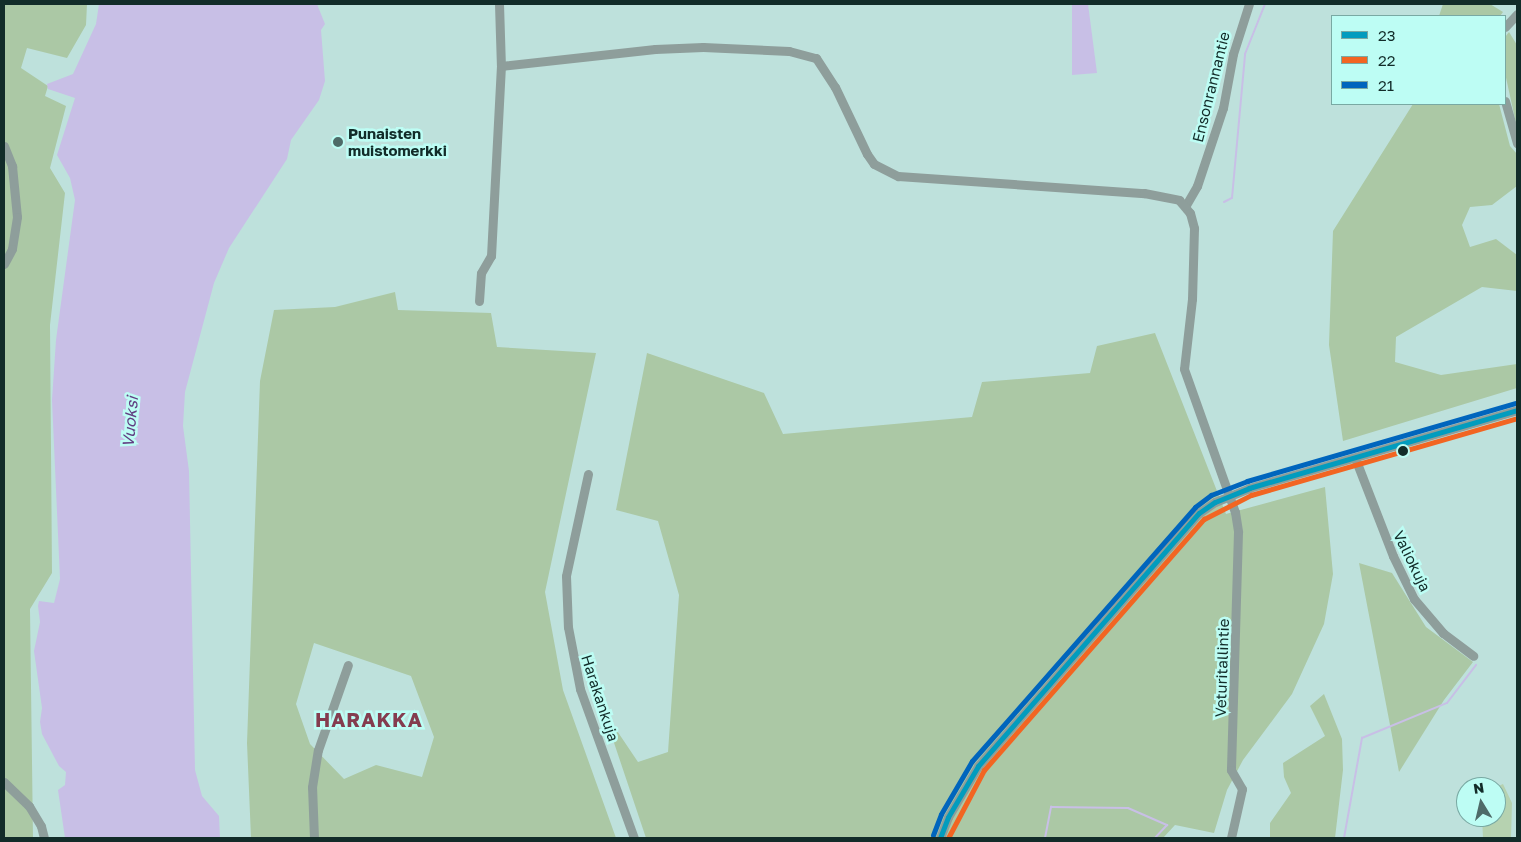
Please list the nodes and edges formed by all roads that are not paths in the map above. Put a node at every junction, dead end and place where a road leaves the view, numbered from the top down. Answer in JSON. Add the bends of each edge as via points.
{"nodes":[{"id":1,"x":499,"y":4,"type":"edge"},
{"id":2,"x":1250,"y":4,"type":"edge"},
{"id":3,"x":1517,"y":14,"type":"edge"},
{"id":4,"x":1506,"y":26,"type":"edge"},
{"id":5,"x":501,"y":66,"type":"junction"},
{"id":6,"x":1506,"y":104,"type":"edge"},
{"id":7,"x":1517,"y":143,"type":"edge"},
{"id":8,"x":4,"y":146,"type":"edge"},
{"id":9,"x":1186,"y":205,"type":"junction"},
{"id":10,"x":4,"y":264,"type":"edge"},
{"id":11,"x":479,"y":301,"type":"dead end"},
{"id":12,"x":1517,"y":410,"type":"edge"},
{"id":13,"x":1355,"y":458,"type":"junction"},
{"id":14,"x":588,"y":474,"type":"dead end"},
{"id":15,"x":1229,"y":496,"type":"junction"},
{"id":16,"x":1473,"y":656,"type":"dead end"},
{"id":17,"x":348,"y":665,"type":"dead end"},
{"id":18,"x":4,"y":782,"type":"edge"},
{"id":19,"x":44,"y":838,"type":"edge"},
{"id":20,"x":314,"y":838,"type":"edge"},
{"id":21,"x":634,"y":838,"type":"edge"},
{"id":22,"x":940,"y":838,"type":"edge"},
{"id":23,"x":1231,"y":838,"type":"edge"}],
"edges":[{"from":1,"to":5,"type":"street"},
{"from":2,"to":9,"type":"street","name":"Ensonrannantie","via":[[1233,54],[1223,108],[1197,186]]},
{"from":3,"to":4,"type":"street"},
{"from":5,"to":9,"type":"street","via":[[655,49],[702,47],[789,51],[816,58],[835,87],[867,154],[874,164],[892,174],[914,179],[1144,193],[1171,196]]},
{"from":5,"to":11,"type":"street","via":[[491,256],[481,273]]},
{"from":6,"to":7,"type":"street"},
{"from":8,"to":10,"type":"street","via":[[12,166],[17,230]]},
{"from":9,"to":15,"type":"street","name":"Veturitallintie","via":[[1194,228],[1192,299],[1183,354],[1184,369]]},
{"from":12,"to":13,"type":"street"},
{"from":13,"to":15,"type":"street"},
{"from":13,"to":16,"type":"street","name":"Valiokuja","via":[[1392,556],[1414,599],[1443,633]]},
{"from":14,"to":21,"type":"street","name":"Harakankuja","via":[[566,576],[568,627],[580,689]]},
{"from":15,"to":22,"type":"street","via":[[1187,522],[1122,604],[990,752],[963,789]]},
{"from":15,"to":23,"type":"street","name":"Veturitallintie","via":[[1235,512],[1240,559],[1231,770],[1242,788]]},
{"from":17,"to":20,"type":"street","via":[[318,750],[312,787]]},
{"from":18,"to":19,"type":"street","via":[[29,806]]}]}
